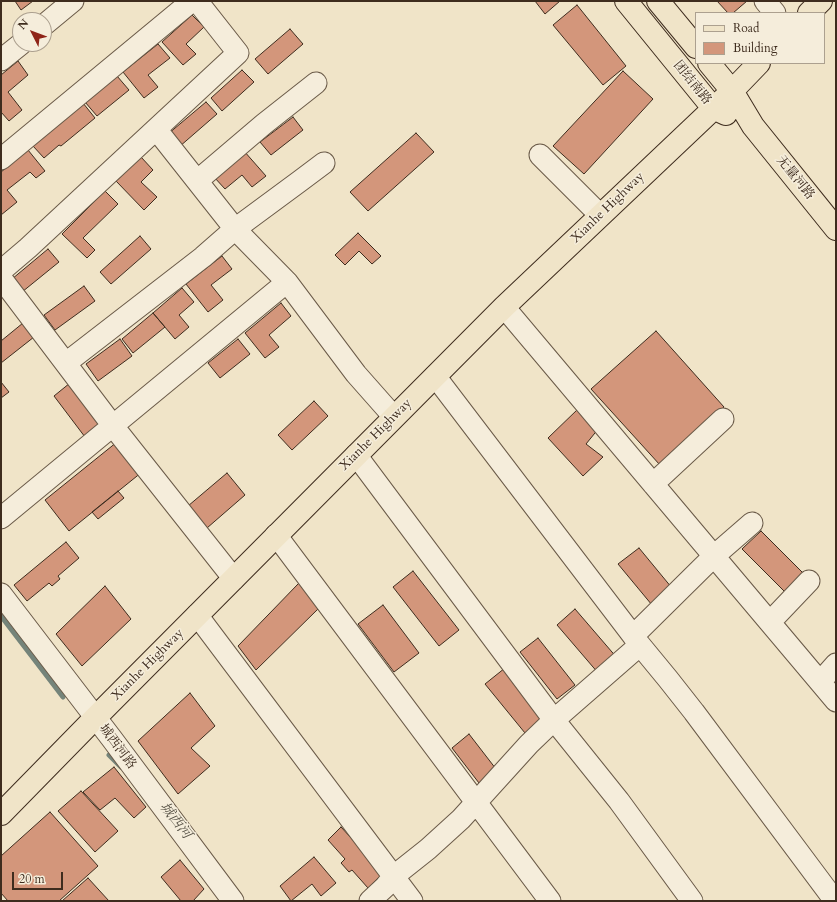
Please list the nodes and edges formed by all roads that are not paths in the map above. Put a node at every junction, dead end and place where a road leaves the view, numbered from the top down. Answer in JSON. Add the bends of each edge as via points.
{"nodes":[{"id":1,"x":74,"y":1,"type":"edge"},
{"id":2,"x":192,"y":1,"type":"edge"},
{"id":3,"x":198,"y":1,"type":"edge"},
{"id":4,"x":626,"y":1,"type":"edge"},
{"id":5,"x":658,"y":1,"type":"edge"},
{"id":6,"x":765,"y":1,"type":"edge"},
{"id":7,"x":821,"y":1,"type":"edge"},
{"id":8,"x":774,"y":12,"type":"edge"},
{"id":9,"x":810,"y":12,"type":"edge"},
{"id":10,"x":52,"y":19,"type":"edge"},
{"id":11,"x":695,"y":46,"type":"edge"},
{"id":12,"x":12,"y":51,"type":"edge"},
{"id":13,"x":1,"y":60,"type":"edge"},
{"id":14,"x":710,"y":64,"type":"edge"},
{"id":15,"x":758,"y":64,"type":"edge"},
{"id":16,"x":316,"y":83,"type":"dead end"},
{"id":17,"x":732,"y":91,"type":"junction"},
{"id":18,"x":713,"y":108,"type":"junction"},
{"id":19,"x":753,"y":126,"type":"junction"},
{"id":20,"x":156,"y":129,"type":"junction"},
{"id":21,"x":540,"y":155,"type":"dead end"},
{"id":22,"x":1,"y":159,"type":"edge"},
{"id":23,"x":324,"y":163,"type":"dead end"},
{"id":24,"x":197,"y":181,"type":"junction"},
{"id":25,"x":600,"y":215,"type":"junction"},
{"id":26,"x":235,"y":229,"type":"junction"},
{"id":27,"x":836,"y":229,"type":"edge"},
{"id":28,"x":2,"y":270,"type":"edge"},
{"id":29,"x":287,"y":282,"type":"junction"},
{"id":30,"x":504,"y":307,"type":"junction"},
{"id":31,"x":66,"y":363,"type":"junction"},
{"id":32,"x":435,"y":376,"type":"junction"},
{"id":33,"x":394,"y":417,"type":"junction"},
{"id":34,"x":723,"y":419,"type":"dead end"},
{"id":35,"x":113,"y":426,"type":"junction"},
{"id":36,"x":356,"y":455,"type":"junction"},
{"id":37,"x":653,"y":484,"type":"junction"},
{"id":38,"x":1,"y":518,"type":"edge"},
{"id":39,"x":752,"y":523,"type":"dead end"},
{"id":40,"x":276,"y":535,"type":"junction"},
{"id":41,"x":714,"y":556,"type":"junction"},
{"id":42,"x":234,"y":578,"type":"junction"},
{"id":43,"x":809,"y":581,"type":"dead end"},
{"id":44,"x":1,"y":594,"type":"edge"},
{"id":45,"x":197,"y":615,"type":"junction"},
{"id":46,"x":770,"y":622,"type":"junction"},
{"id":47,"x":637,"y":640,"type":"junction"},
{"id":48,"x":836,"y":664,"type":"edge"},
{"id":49,"x":820,"y":682,"type":"junction"},
{"id":50,"x":836,"y":701,"type":"edge"},
{"id":51,"x":95,"y":718,"type":"junction"},
{"id":52,"x":554,"y":720,"type":"junction"},
{"id":53,"x":476,"y":802,"type":"junction"},
{"id":54,"x":1,"y":814,"type":"edge"},
{"id":55,"x":394,"y":876,"type":"junction"},
{"id":56,"x":233,"y":901,"type":"edge"},
{"id":57,"x":370,"y":901,"type":"edge"},
{"id":58,"x":412,"y":901,"type":"edge"},
{"id":59,"x":550,"y":901,"type":"edge"},
{"id":60,"x":692,"y":901,"type":"edge"},
{"id":61,"x":835,"y":901,"type":"edge"}],
"edges":[{"from":1,"to":10,"type":"street"},
{"from":2,"to":22,"type":"street"},
{"from":3,"to":20,"type":"street","via":[[238,53]]},
{"from":4,"to":18,"type":"main road","name":"团结南路"},
{"from":5,"to":11,"type":"main road","name":"团结南路"},
{"from":6,"to":8,"type":"street"},
{"from":7,"to":9,"type":"main road"},
{"from":12,"to":13,"type":"street"},
{"from":14,"to":17,"type":"main road","name":"团结南路"},
{"from":15,"to":17,"type":"main road","name":"Xianhe Highway"},
{"from":16,"to":24,"type":"street"},
{"from":17,"to":18,"type":"main road","name":"Xianhe Highway"},
{"from":17,"to":19,"type":"main road","name":"团结南路"},
{"from":18,"to":19,"type":"main road","name":"团结南路"},
{"from":18,"to":25,"type":"main road","name":"Xianhe Highway"},
{"from":19,"to":27,"type":"main road","name":"无量河路"},
{"from":20,"to":24,"type":"street"},
{"from":20,"to":28,"type":"street"},
{"from":21,"to":25,"type":"street"},
{"from":23,"to":26,"type":"street"},
{"from":24,"to":26,"type":"street"},
{"from":25,"to":30,"type":"main road","name":"Xianhe Highway"},
{"from":26,"to":29,"type":"street"},
{"from":26,"to":31,"type":"street","via":[[203,257]]},
{"from":28,"to":31,"type":"street"},
{"from":29,"to":33,"type":"street","via":[[356,374]]},
{"from":29,"to":35,"type":"street"},
{"from":30,"to":32,"type":"main road","name":"Xianhe Highway"},
{"from":30,"to":37,"type":"street"},
{"from":31,"to":35,"type":"street"},
{"from":32,"to":33,"type":"main road","name":"Xianhe Highway"},
{"from":32,"to":47,"type":"street"},
{"from":33,"to":36,"type":"main road","name":"Xianhe Highway"},
{"from":34,"to":37,"type":"street"},
{"from":35,"to":38,"type":"street"},
{"from":35,"to":42,"type":"street"},
{"from":36,"to":40,"type":"main road","name":"Xianhe Highway"},
{"from":36,"to":52,"type":"street"},
{"from":37,"to":41,"type":"street"},
{"from":39,"to":41,"type":"street"},
{"from":40,"to":42,"type":"main road","name":"Xianhe Highway"},
{"from":40,"to":53,"type":"street"},
{"from":41,"to":46,"type":"street"},
{"from":41,"to":47,"type":"street"},
{"from":42,"to":45,"type":"main road","name":"Xianhe Highway"},
{"from":43,"to":46,"type":"street"},
{"from":44,"to":51,"type":"street","name":"城西河路"},
{"from":45,"to":51,"type":"main road","name":"Xianhe Highway"},
{"from":45,"to":55,"type":"street"},
{"from":46,"to":49,"type":"street"},
{"from":47,"to":52,"type":"street"},
{"from":47,"to":61,"type":"street"},
{"from":48,"to":49,"type":"street"},
{"from":49,"to":50,"type":"street"},
{"from":51,"to":54,"type":"main road","name":"Xianhe Highway"},
{"from":51,"to":56,"type":"street","name":"城西河路"},
{"from":52,"to":53,"type":"street"},
{"from":52,"to":60,"type":"street","via":[[619,801]]},
{"from":53,"to":55,"type":"street","via":[[428,849]]},
{"from":53,"to":59,"type":"street"},
{"from":55,"to":57,"type":"street"},
{"from":55,"to":58,"type":"street"}]}
